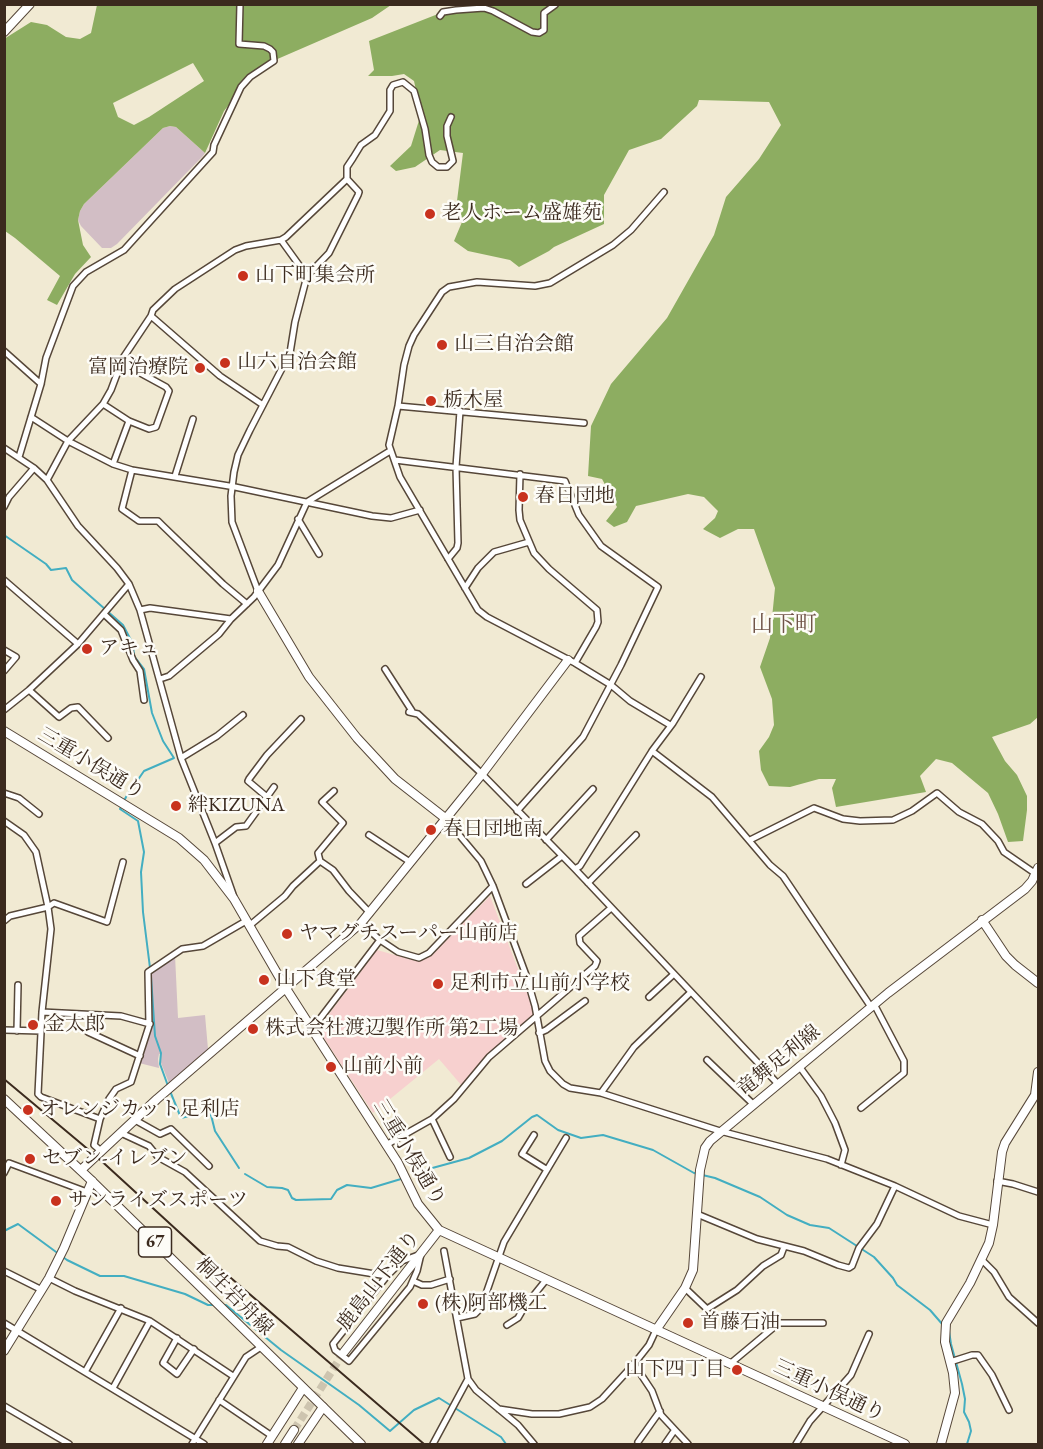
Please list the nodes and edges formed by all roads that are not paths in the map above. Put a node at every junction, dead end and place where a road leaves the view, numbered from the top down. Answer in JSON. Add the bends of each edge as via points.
{"nodes":[{"id":1,"x":30,"y":4,"type":"edge"},
{"id":2,"x":240,"y":4,"type":"edge"},
{"id":3,"x":555,"y":5,"type":"edge"},
{"id":4,"x":440,"y":16,"type":"dead end"},
{"id":5,"x":4,"y":32,"type":"edge"},
{"id":6,"x":451,"y":117,"type":"dead end"},
{"id":7,"x":347,"y":178,"type":"junction"},
{"id":8,"x":664,"y":192,"type":"dead end"},
{"id":9,"x":281,"y":240,"type":"junction"},
{"id":10,"x":308,"y":276,"type":"junction"},
{"id":11,"x":151,"y":316,"type":"junction"},
{"id":12,"x":4,"y":351,"type":"edge"},
{"id":13,"x":122,"y":363,"type":"junction"},
{"id":14,"x":41,"y":384,"type":"junction"},
{"id":15,"x":103,"y":404,"type":"junction"},
{"id":16,"x":263,"y":405,"type":"junction"},
{"id":17,"x":398,"y":406,"type":"junction"},
{"id":18,"x":460,"y":411,"type":"junction"},
{"id":19,"x":31,"y":417,"type":"junction"},
{"id":20,"x":193,"y":419,"type":"dead end"},
{"id":21,"x":129,"y":421,"type":"junction"},
{"id":22,"x":584,"y":423,"type":"dead end"},
{"id":23,"x":68,"y":441,"type":"junction"},
{"id":24,"x":4,"y":448,"type":"edge"},
{"id":25,"x":390,"y":451,"type":"junction"},
{"id":26,"x":19,"y":457,"type":"junction"},
{"id":27,"x":395,"y":460,"type":"junction"},
{"id":28,"x":113,"y":464,"type":"junction"},
{"id":29,"x":456,"y":467,"type":"junction"},
{"id":30,"x":34,"y":468,"type":"junction"},
{"id":31,"x":132,"y":470,"type":"junction"},
{"id":32,"x":520,"y":474,"type":"junction"},
{"id":33,"x":175,"y":476,"type":"junction"},
{"id":34,"x":48,"y":480,"type":"junction"},
{"id":35,"x":231,"y":487,"type":"junction"},
{"id":36,"x":7,"y":496,"type":"edge"},
{"id":37,"x":307,"y":501,"type":"junction"},
{"id":38,"x":4,"y":507,"type":"edge"},
{"id":39,"x":420,"y":510,"type":"junction"},
{"id":40,"x":298,"y":519,"type":"junction"},
{"id":41,"x":529,"y":542,"type":"junction"},
{"id":42,"x":319,"y":554,"type":"dead end"},
{"id":43,"x":448,"y":559,"type":"junction"},
{"id":44,"x":4,"y":580,"type":"edge"},
{"id":45,"x":129,"y":584,"type":"junction"},
{"id":46,"x":465,"y":588,"type":"junction"},
{"id":47,"x":258,"y":591,"type":"junction"},
{"id":48,"x":247,"y":604,"type":"junction"},
{"id":49,"x":140,"y":610,"type":"junction"},
{"id":50,"x":104,"y":614,"type":"junction"},
{"id":51,"x":231,"y":620,"type":"junction"},
{"id":52,"x":78,"y":644,"type":"junction"},
{"id":53,"x":4,"y":650,"type":"edge"},
{"id":54,"x":572,"y":662,"type":"junction"},
{"id":55,"x":385,"y":669,"type":"dead end"},
{"id":56,"x":4,"y":671,"type":"edge"},
{"id":57,"x":701,"y":676,"type":"dead end"},
{"id":58,"x":159,"y":679,"type":"junction"},
{"id":59,"x":611,"y":685,"type":"junction"},
{"id":60,"x":29,"y":690,"type":"junction"},
{"id":61,"x":144,"y":700,"type":"dead end"},
{"id":62,"x":4,"y":710,"type":"edge"},
{"id":63,"x":243,"y":715,"type":"dead end"},
{"id":64,"x":301,"y":719,"type":"dead end"},
{"id":65,"x":670,"y":725,"type":"junction"},
{"id":66,"x":4,"y":731,"type":"edge"},
{"id":67,"x":108,"y":738,"type":"dead end"},
{"id":68,"x":651,"y":752,"type":"junction"},
{"id":69,"x":181,"y":758,"type":"junction"},
{"id":70,"x":482,"y":774,"type":"junction"},
{"id":71,"x":274,"y":787,"type":"dead end"},
{"id":72,"x":592,"y":789,"type":"dead end"},
{"id":73,"x":334,"y":791,"type":"dead end"},
{"id":74,"x":4,"y":793,"type":"edge"},
{"id":75,"x":267,"y":797,"type":"junction"},
{"id":76,"x":517,"y":811,"type":"junction"},
{"id":77,"x":39,"y":814,"type":"dead end"},
{"id":78,"x":446,"y":818,"type":"junction"},
{"id":79,"x":4,"y":821,"type":"edge"},
{"id":80,"x":369,"y":835,"type":"dead end"},
{"id":81,"x":636,"y":836,"type":"dead end"},
{"id":82,"x":546,"y":840,"type":"junction"},
{"id":83,"x":750,"y":840,"type":"junction"},
{"id":84,"x":215,"y":843,"type":"junction"},
{"id":85,"x":561,"y":856,"type":"junction"},
{"id":86,"x":320,"y":861,"type":"junction"},
{"id":87,"x":123,"y":862,"type":"dead end"},
{"id":88,"x":410,"y":862,"type":"junction"},
{"id":89,"x":575,"y":869,"type":"junction"},
{"id":90,"x":1037,"y":871,"type":"edge"},
{"id":91,"x":588,"y":883,"type":"junction"},
{"id":92,"x":526,"y":884,"type":"dead end"},
{"id":93,"x":493,"y":886,"type":"junction"},
{"id":94,"x":234,"y":899,"type":"junction"},
{"id":95,"x":48,"y":907,"type":"junction"},
{"id":96,"x":611,"y":908,"type":"junction"},
{"id":97,"x":370,"y":913,"type":"junction"},
{"id":98,"x":982,"y":920,"type":"junction"},
{"id":99,"x":4,"y":921,"type":"edge"},
{"id":100,"x":248,"y":923,"type":"junction"},
{"id":101,"x":360,"y":923,"type":"junction"},
{"id":102,"x":380,"y":940,"type":"junction"},
{"id":103,"x":674,"y":974,"type":"junction"},
{"id":104,"x":1038,"y":983,"type":"edge"},
{"id":105,"x":18,"y":986,"type":"dead end"},
{"id":106,"x":285,"y":987,"type":"junction"},
{"id":107,"x":691,"y":992,"type":"junction"},
{"id":108,"x":649,"y":997,"type":"dead end"},
{"id":109,"x":585,"y":1001,"type":"dead end"},
{"id":110,"x":873,"y":1006,"type":"junction"},
{"id":111,"x":42,"y":1012,"type":"junction"},
{"id":112,"x":536,"y":1016,"type":"junction"},
{"id":113,"x":150,"y":1024,"type":"junction"},
{"id":114,"x":310,"y":1028,"type":"junction"},
{"id":115,"x":4,"y":1030,"type":"edge"},
{"id":116,"x":17,"y":1031,"type":"junction"},
{"id":117,"x":41,"y":1031,"type":"junction"},
{"id":118,"x":88,"y":1032,"type":"dead end"},
{"id":119,"x":539,"y":1033,"type":"junction"},
{"id":120,"x":140,"y":1056,"type":"junction"},
{"id":121,"x":707,"y":1060,"type":"dead end"},
{"id":122,"x":799,"y":1066,"type":"junction"},
{"id":123,"x":1038,"y":1072,"type":"edge"},
{"id":124,"x":778,"y":1083,"type":"junction"},
{"id":125,"x":601,"y":1093,"type":"junction"},
{"id":126,"x":4,"y":1099,"type":"edge"},
{"id":127,"x":753,"y":1104,"type":"junction"},
{"id":128,"x":861,"y":1108,"type":"dead end"},
{"id":129,"x":100,"y":1119,"type":"junction"},
{"id":130,"x":432,"y":1119,"type":"junction"},
{"id":131,"x":135,"y":1120,"type":"junction"},
{"id":132,"x":720,"y":1131,"type":"junction"},
{"id":133,"x":121,"y":1133,"type":"junction"},
{"id":134,"x":534,"y":1136,"type":"dead end"},
{"id":135,"x":566,"y":1138,"type":"dead end"},
{"id":136,"x":386,"y":1145,"type":"junction"},
{"id":137,"x":101,"y":1151,"type":"junction"},
{"id":138,"x":450,"y":1157,"type":"dead end"},
{"id":139,"x":841,"y":1165,"type":"junction"},
{"id":140,"x":209,"y":1166,"type":"dead end"},
{"id":141,"x":546,"y":1169,"type":"junction"},
{"id":142,"x":81,"y":1170,"type":"junction"},
{"id":143,"x":4,"y":1173,"type":"edge"},
{"id":144,"x":92,"y":1181,"type":"junction"},
{"id":145,"x":997,"y":1181,"type":"junction"},
{"id":146,"x":895,"y":1186,"type":"junction"},
{"id":147,"x":87,"y":1192,"type":"junction"},
{"id":148,"x":1038,"y":1192,"type":"edge"},
{"id":149,"x":697,"y":1214,"type":"junction"},
{"id":150,"x":993,"y":1225,"type":"junction"},
{"id":151,"x":439,"y":1230,"type":"junction"},
{"id":152,"x":784,"y":1247,"type":"junction"},
{"id":153,"x":444,"y":1251,"type":"dead end"},
{"id":154,"x":421,"y":1254,"type":"junction"},
{"id":155,"x":498,"y":1258,"type":"junction"},
{"id":156,"x":982,"y":1260,"type":"junction"},
{"id":157,"x":4,"y":1271,"type":"edge"},
{"id":158,"x":387,"y":1276,"type":"junction"},
{"id":159,"x":49,"y":1278,"type":"junction"},
{"id":160,"x":450,"y":1279,"type":"junction"},
{"id":161,"x":546,"y":1280,"type":"junction"},
{"id":162,"x":413,"y":1281,"type":"junction"},
{"id":163,"x":685,"y":1288,"type":"junction"},
{"id":164,"x":42,"y":1290,"type":"junction"},
{"id":165,"x":121,"y":1308,"type":"junction"},
{"id":166,"x":457,"y":1318,"type":"junction"},
{"id":167,"x":150,"y":1321,"type":"junction"},
{"id":168,"x":4,"y":1323,"type":"edge"},
{"id":169,"x":823,"y":1323,"type":"dead end"},
{"id":170,"x":1038,"y":1323,"type":"edge"},
{"id":171,"x":507,"y":1325,"type":"dead end"},
{"id":172,"x":17,"y":1330,"type":"junction"},
{"id":173,"x":657,"y":1330,"type":"junction"},
{"id":174,"x":869,"y":1334,"type":"dead end"},
{"id":175,"x":177,"y":1338,"type":"junction"},
{"id":176,"x":261,"y":1347,"type":"junction"},
{"id":177,"x":194,"y":1349,"type":"junction"},
{"id":178,"x":4,"y":1351,"type":"edge"},
{"id":179,"x":344,"y":1352,"type":"tunnel mouth"},
{"id":180,"x":950,"y":1362,"type":"junction"},
{"id":181,"x":731,"y":1363,"type":"junction"},
{"id":182,"x":634,"y":1364,"type":"junction"},
{"id":183,"x":85,"y":1372,"type":"junction"},
{"id":184,"x":233,"y":1376,"type":"junction"},
{"id":185,"x":468,"y":1379,"type":"junction"},
{"id":186,"x":113,"y":1388,"type":"junction"},
{"id":187,"x":303,"y":1388,"type":"junction"},
{"id":188,"x":219,"y":1400,"type":"junction"},
{"id":189,"x":4,"y":1406,"type":"edge"},
{"id":190,"x":323,"y":1407,"type":"junction"},
{"id":191,"x":823,"y":1407,"type":"junction"},
{"id":192,"x":498,"y":1409,"type":"junction"},
{"id":193,"x":1010,"y":1410,"type":"dead end"},
{"id":194,"x":660,"y":1411,"type":"junction"},
{"id":195,"x":294,"y":1430,"type":"tunnel mouth"},
{"id":196,"x":674,"y":1431,"type":"junction"},
{"id":197,"x":272,"y":1436,"type":"junction"},
{"id":198,"x":195,"y":1438,"type":"junction"},
{"id":199,"x":638,"y":1442,"type":"dead end"},
{"id":200,"x":69,"y":1444,"type":"edge"},
{"id":201,"x":192,"y":1444,"type":"edge"},
{"id":202,"x":204,"y":1444,"type":"edge"},
{"id":203,"x":267,"y":1444,"type":"edge"},
{"id":204,"x":285,"y":1444,"type":"edge"},
{"id":205,"x":298,"y":1444,"type":"edge"},
{"id":206,"x":362,"y":1444,"type":"edge"},
{"id":207,"x":433,"y":1444,"type":"edge"},
{"id":208,"x":534,"y":1444,"type":"edge"},
{"id":209,"x":665,"y":1444,"type":"edge"},
{"id":210,"x":688,"y":1444,"type":"edge"},
{"id":211,"x":796,"y":1444,"type":"edge"},
{"id":212,"x":905,"y":1444,"type":"edge"},
{"id":213,"x":941,"y":1444,"type":"edge"}],
"edges":[{"from":1,"to":5,"type":"street"},
{"from":2,"to":14,"type":"street","via":[[239,44],[264,46],[273,52],[274,61],[242,87],[213,152],[124,250],[86,272],[74,286],[46,358]]},
{"from":3,"to":4,"type":"street","via":[[544,13],[544,30],[540,33],[484,8],[443,12]]},
{"from":6,"to":7,"type":"street","via":[[447,136],[453,161],[447,167],[438,167],[429,155],[414,92],[406,83],[393,85],[390,111],[347,167]]},
{"from":7,"to":9,"type":"street"},
{"from":7,"to":10,"type":"street","via":[[358,195],[329,253]]},
{"from":8,"to":17,"type":"street","via":[[613,245],[550,283],[535,286],[477,282],[446,289],[409,346]]},
{"from":9,"to":10,"type":"street"},
{"from":9,"to":11,"type":"street","via":[[246,246],[222,257],[176,289]]},
{"from":10,"to":16,"type":"street","via":[[290,353]]},
{"from":11,"to":13,"type":"street"},
{"from":11,"to":16,"type":"street","via":[[220,376]]},
{"from":12,"to":14,"type":"street"},
{"from":13,"to":15,"type":"street"},
{"from":13,"to":21,"type":"street","via":[[170,391],[154,429]]},
{"from":14,"to":19,"type":"street"},
{"from":15,"to":21,"type":"street"},
{"from":15,"to":23,"type":"street"},
{"from":16,"to":35,"type":"street","via":[[238,455]]},
{"from":17,"to":18,"type":"street"},
{"from":17,"to":25,"type":"street"},
{"from":18,"to":22,"type":"street"},
{"from":18,"to":29,"type":"street"},
{"from":19,"to":23,"type":"street"},
{"from":19,"to":26,"type":"street"},
{"from":20,"to":33,"type":"street"},
{"from":21,"to":28,"type":"street"},
{"from":23,"to":28,"type":"street"},
{"from":23,"to":34,"type":"street"},
{"from":24,"to":26,"type":"street"},
{"from":25,"to":27,"type":"street"},
{"from":25,"to":37,"type":"street"},
{"from":26,"to":30,"type":"street"},
{"from":27,"to":29,"type":"street"},
{"from":27,"to":39,"type":"street","via":[[400,477]]},
{"from":28,"to":31,"type":"street"},
{"from":29,"to":32,"type":"street"},
{"from":29,"to":43,"type":"street","via":[[458,543]]},
{"from":30,"to":34,"type":"street"},
{"from":30,"to":36,"type":"street"},
{"from":31,"to":33,"type":"street"},
{"from":31,"to":48,"type":"street","via":[[122,508],[139,521],[158,521]]},
{"from":32,"to":41,"type":"street","via":[[519,510]]},
{"from":32,"to":59,"type":"street","via":[[565,481],[579,515],[600,546],[658,587]]},
{"from":33,"to":35,"type":"street"},
{"from":34,"to":45,"type":"street","via":[[78,526]]},
{"from":35,"to":37,"type":"street"},
{"from":35,"to":47,"type":"street","via":[[232,522]]},
{"from":36,"to":38,"type":"street"},
{"from":37,"to":39,"type":"street","via":[[391,518]]},
{"from":37,"to":40,"type":"street"},
{"from":39,"to":43,"type":"street"},
{"from":40,"to":42,"type":"street"},
{"from":40,"to":47,"type":"street","via":[[278,565]]},
{"from":41,"to":46,"type":"street","via":[[494,552]]},
{"from":41,"to":54,"type":"street","via":[[542,562],[597,610],[596,627]]},
{"from":43,"to":46,"type":"street"},
{"from":44,"to":52,"type":"street"},
{"from":45,"to":49,"type":"street"},
{"from":45,"to":50,"type":"street"},
{"from":46,"to":54,"type":"street","via":[[487,617]]},
{"from":47,"to":48,"type":"street"},
{"from":47,"to":78,"type":"street","via":[[309,677],[357,738],[395,778]]},
{"from":48,"to":51,"type":"street"},
{"from":49,"to":51,"type":"street","via":[[150,608]]},
{"from":49,"to":58,"type":"street"},
{"from":50,"to":52,"type":"street"},
{"from":50,"to":61,"type":"street","via":[[121,630],[140,671]]},
{"from":51,"to":58,"type":"street","via":[[169,676]]},
{"from":52,"to":60,"type":"street"},
{"from":53,"to":56,"type":"street","via":[[16,657]]},
{"from":54,"to":59,"type":"street"},
{"from":54,"to":70,"type":"street"},
{"from":55,"to":70,"type":"street","via":[[410,712],[418,714]]},
{"from":57,"to":65,"type":"street"},
{"from":58,"to":69,"type":"street"},
{"from":59,"to":65,"type":"street"},
{"from":59,"to":76,"type":"street","via":[[580,742]]},
{"from":60,"to":62,"type":"street"},
{"from":60,"to":67,"type":"street","via":[[59,717],[78,707]]},
{"from":63,"to":69,"type":"street"},
{"from":64,"to":75,"type":"street","via":[[248,781]]},
{"from":65,"to":68,"type":"street"},
{"from":66,"to":94,"type":"street","name":"三重小俣通り","via":[[179,838],[204,860]]},
{"from":68,"to":83,"type":"street","via":[[712,797]]},
{"from":68,"to":89,"type":"street"},
{"from":69,"to":84,"type":"street"},
{"from":70,"to":76,"type":"street"},
{"from":70,"to":78,"type":"street"},
{"from":71,"to":75,"type":"street"},
{"from":72,"to":82,"type":"street"},
{"from":73,"to":86,"type":"street","via":[[322,802],[343,823],[318,853]]},
{"from":74,"to":77,"type":"street","via":[[19,798]]},
{"from":75,"to":84,"type":"street","via":[[246,826],[236,827]]},
{"from":76,"to":82,"type":"street"},
{"from":78,"to":88,"type":"street"},
{"from":78,"to":93,"type":"street","via":[[481,861]]},
{"from":79,"to":95,"type":"street","via":[[18,829],[36,852]]},
{"from":80,"to":88,"type":"street"},
{"from":81,"to":91,"type":"street"},
{"from":82,"to":85,"type":"street"},
{"from":83,"to":90,"type":"street","via":[[813,808],[843,819],[893,820],[937,793],[959,812],[982,824],[1013,860]]},
{"from":83,"to":110,"type":"street","via":[[783,876]]},
{"from":84,"to":94,"type":"street"},
{"from":85,"to":89,"type":"street"},
{"from":85,"to":92,"type":"street"},
{"from":86,"to":97,"type":"street","via":[[333,870]]},
{"from":86,"to":100,"type":"street","via":[[285,896]]},
{"from":87,"to":95,"type":"street","via":[[107,922],[60,904]]},
{"from":88,"to":97,"type":"street"},
{"from":89,"to":91,"type":"street"},
{"from":90,"to":98,"type":"street","name":"竜舞足利線","via":[[1030,884]]},
{"from":91,"to":96,"type":"street"},
{"from":93,"to":102,"type":"street","via":[[429,954],[419,958],[398,952]]},
{"from":93,"to":112,"type":"street","via":[[526,975]]},
{"from":94,"to":100,"type":"street","name":"三重小俣通り"},
{"from":95,"to":99,"type":"street"},
{"from":95,"to":111,"type":"street","via":[[51,929]]},
{"from":96,"to":103,"type":"street"},
{"from":96,"to":112,"type":"street","via":[[579,936],[580,944],[597,961],[595,966]]},
{"from":97,"to":101,"type":"street"},
{"from":98,"to":104,"type":"street","via":[[1006,956]]},
{"from":98,"to":110,"type":"street","name":"竜舞足利線"},
{"from":100,"to":106,"type":"street","name":"三重小俣通り"},
{"from":100,"to":113,"type":"street","via":[[203,946],[182,949],[148,972]]},
{"from":101,"to":102,"type":"street"},
{"from":101,"to":106,"type":"street"},
{"from":102,"to":114,"type":"street"},
{"from":103,"to":107,"type":"street"},
{"from":103,"to":108,"type":"street"},
{"from":105,"to":116,"type":"street"},
{"from":106,"to":114,"type":"street","name":"三重小俣通り"},
{"from":106,"to":131,"type":"street"},
{"from":107,"to":124,"type":"street"},
{"from":107,"to":125,"type":"street","via":[[634,1047]]},
{"from":109,"to":119,"type":"street"},
{"from":110,"to":122,"type":"street","name":"竜舞足利線"},
{"from":110,"to":128,"type":"street","via":[[904,1061],[904,1073]]},
{"from":111,"to":113,"type":"street","via":[[121,1016]]},
{"from":111,"to":117,"type":"street"},
{"from":112,"to":119,"type":"street"},
{"from":112,"to":130,"type":"street","via":[[489,1057]]},
{"from":113,"to":120,"type":"street"},
{"from":114,"to":136,"type":"street","name":"三重小俣通り"},
{"from":115,"to":116,"type":"street"},
{"from":116,"to":117,"type":"street"},
{"from":117,"to":129,"type":"street","via":[[38,1094]]},
{"from":118,"to":120,"type":"street"},
{"from":119,"to":125,"type":"street","via":[[545,1061],[556,1078],[570,1088]]},
{"from":120,"to":129,"type":"street","via":[[131,1082],[116,1089]]},
{"from":121,"to":127,"type":"street"},
{"from":122,"to":124,"type":"street","name":"竜舞足利線"},
{"from":122,"to":139,"type":"street","via":[[835,1124],[845,1150]]},
{"from":123,"to":145,"type":"street","via":[[1031,1104],[1005,1143]]},
{"from":124,"to":127,"type":"street","name":"竜舞足利線"},
{"from":125,"to":132,"type":"street"},
{"from":126,"to":142,"type":"main road","name":"桐生岩舟線","number":"67"},
{"from":127,"to":132,"type":"street","name":"竜舞足利線"},
{"from":129,"to":137,"type":"street","via":[[94,1145]]},
{"from":130,"to":136,"type":"street"},
{"from":130,"to":138,"type":"street"},
{"from":131,"to":133,"type":"street"},
{"from":131,"to":140,"type":"street","via":[[160,1134],[171,1129]]},
{"from":132,"to":139,"type":"street"},
{"from":132,"to":149,"type":"street","name":"竜舞足利線","via":[[703,1155]]},
{"from":133,"to":137,"type":"street"},
{"from":133,"to":158,"type":"street","via":[[149,1146],[185,1172],[261,1241],[288,1247],[338,1268]]},
{"from":134,"to":141,"type":"street","via":[[522,1154]]},
{"from":135,"to":141,"type":"street"},
{"from":136,"to":151,"type":"street","name":"三重小俣通り","via":[[418,1204]]},
{"from":137,"to":142,"type":"street"},
{"from":139,"to":146,"type":"street"},
{"from":141,"to":155,"type":"street"},
{"from":142,"to":144,"type":"main road","name":"桐生岩舟線","number":"67"},
{"from":143,"to":147,"type":"street","via":[[9,1163]]},
{"from":144,"to":147,"type":"street"},
{"from":144,"to":176,"type":"main road","name":"桐生岩舟線","number":"67"},
{"from":145,"to":148,"type":"street"},
{"from":145,"to":150,"type":"street"},
{"from":146,"to":150,"type":"street","via":[[959,1216]]},
{"from":146,"to":152,"type":"street","via":[[849,1268]]},
{"from":147,"to":159,"type":"street"},
{"from":149,"to":152,"type":"street"},
{"from":149,"to":163,"type":"street","name":"竜舞足利線","via":[[693,1269]]},
{"from":150,"to":156,"type":"street"},
{"from":151,"to":154,"type":"street","name":"鹿島山下通り"},
{"from":151,"to":155,"type":"street","name":"三重小俣通り"},
{"from":152,"to":163,"type":"street","via":[[781,1255],[707,1309]]},
{"from":153,"to":160,"type":"street"},
{"from":154,"to":158,"type":"street","via":[[402,1261]]},
{"from":154,"to":162,"type":"street"},
{"from":154,"to":179,"type":"street","name":"鹿島山下通り"},
{"from":155,"to":161,"type":"street","name":"三重小俣通り"},
{"from":155,"to":166,"type":"street","via":[[481,1308],[475,1314]]},
{"from":156,"to":170,"type":"street","via":[[1010,1297]]},
{"from":156,"to":180,"type":"street","via":[[946,1323]]},
{"from":157,"to":164,"type":"street"},
{"from":158,"to":162,"type":"street","via":[[333,1344],[349,1361]]},
{"from":159,"to":164,"type":"street"},
{"from":159,"to":165,"type":"street"},
{"from":160,"to":162,"type":"street","via":[[431,1285]]},
{"from":160,"to":166,"type":"street"},
{"from":161,"to":171,"type":"street","via":[[518,1318]]},
{"from":161,"to":173,"type":"street","name":"三重小俣通り"},
{"from":163,"to":173,"type":"street","name":"竜舞足利線"},
{"from":164,"to":172,"type":"street"},
{"from":165,"to":167,"type":"street"},
{"from":165,"to":183,"type":"street"},
{"from":166,"to":185,"type":"street"},
{"from":167,"to":175,"type":"street"},
{"from":167,"to":186,"type":"street"},
{"from":168,"to":172,"type":"street"},
{"from":169,"to":181,"type":"street","via":[[779,1323]]},
{"from":172,"to":178,"type":"street"},
{"from":172,"to":183,"type":"street"},
{"from":173,"to":181,"type":"street","name":"三重小俣通り"},
{"from":173,"to":182,"type":"street"},
{"from":174,"to":191,"type":"street","via":[[851,1375]]},
{"from":175,"to":177,"type":"street"},
{"from":175,"to":177,"type":"street","via":[[163,1363],[177,1374]]},
{"from":176,"to":184,"type":"street","via":[[246,1357]]},
{"from":176,"to":187,"type":"main road","name":"桐生岩舟線","number":"67"},
{"from":177,"to":184,"type":"street"},
{"from":180,"to":193,"type":"street","via":[[978,1355]]},
{"from":180,"to":213,"type":"street","via":[[955,1393]]},
{"from":181,"to":191,"type":"street","name":"三重小俣通り"},
{"from":182,"to":192,"type":"street","via":[[602,1399],[578,1411],[532,1414]]},
{"from":182,"to":194,"type":"street"},
{"from":183,"to":186,"type":"street"},
{"from":184,"to":188,"type":"street"},
{"from":185,"to":192,"type":"street"},
{"from":185,"to":207,"type":"street"},
{"from":186,"to":198,"type":"street"},
{"from":187,"to":190,"type":"main road","name":"桐生岩舟線","number":"67"},
{"from":187,"to":197,"type":"street"},
{"from":188,"to":197,"type":"street"},
{"from":188,"to":198,"type":"street"},
{"from":189,"to":200,"type":"street"},
{"from":190,"to":205,"type":"street"},
{"from":190,"to":206,"type":"main road","name":"桐生岩舟線","number":"67"},
{"from":191,"to":211,"type":"street"},
{"from":191,"to":212,"type":"street","name":"三重小俣通り"},
{"from":192,"to":208,"type":"street"},
{"from":194,"to":196,"type":"street"},
{"from":194,"to":199,"type":"street"},
{"from":195,"to":204,"type":"street"},
{"from":196,"to":209,"type":"street"},
{"from":196,"to":210,"type":"street"},
{"from":197,"to":203,"type":"street"},
{"from":198,"to":201,"type":"street"},
{"from":198,"to":202,"type":"street"}]}
